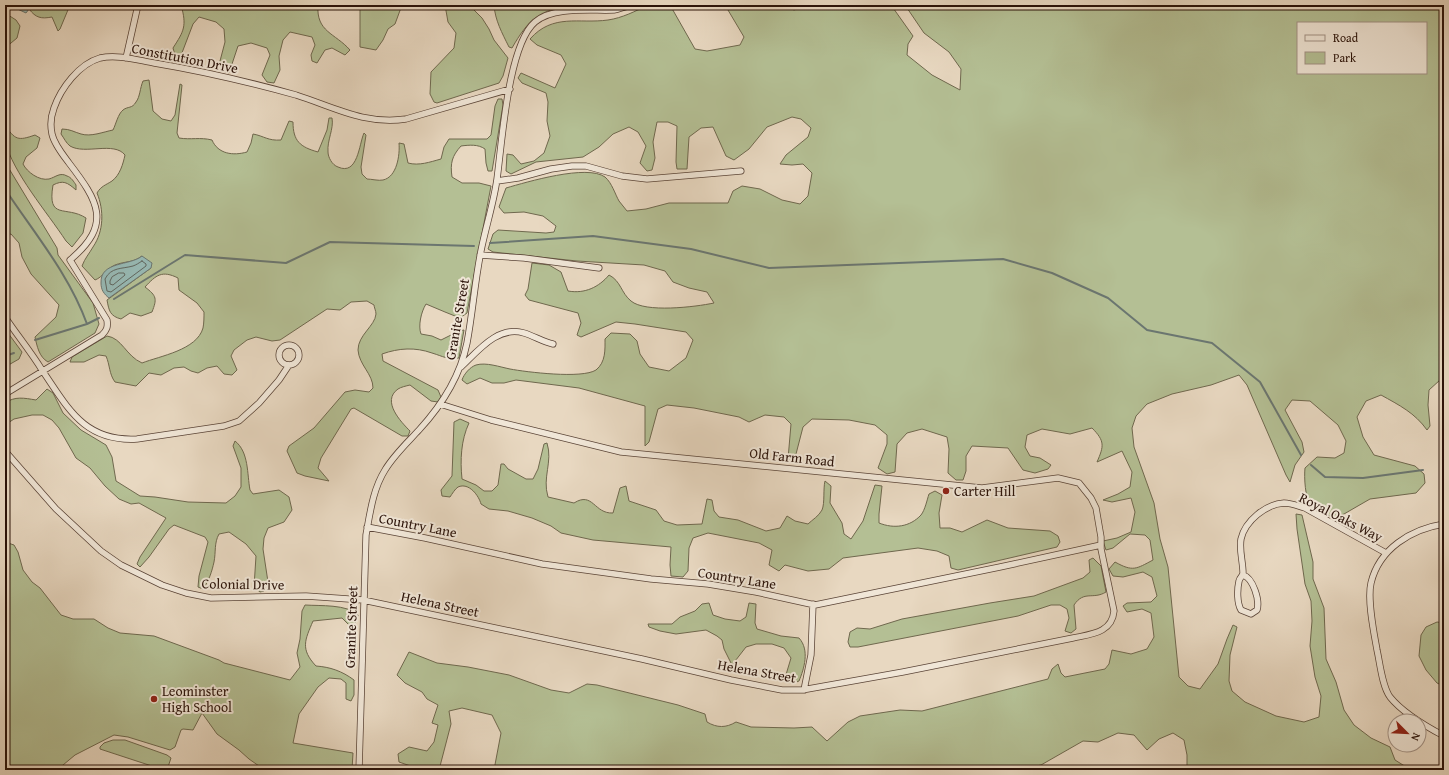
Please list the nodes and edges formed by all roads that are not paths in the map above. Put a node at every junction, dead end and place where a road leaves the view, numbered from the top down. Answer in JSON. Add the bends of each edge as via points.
{"nodes":[{"id":1,"x":138,"y":5,"type":"edge"},
{"id":2,"x":630,"y":5,"type":"edge"},
{"id":3,"x":126,"y":58,"type":"junction"},
{"id":4,"x":510,"y":88,"type":"junction"},
{"id":5,"x":741,"y":171,"type":"dead end"},
{"id":6,"x":497,"y":181,"type":"junction"},
{"id":7,"x":480,"y":255,"type":"junction"},
{"id":8,"x":600,"y":268,"type":"dead end"},
{"id":9,"x":5,"y":318,"type":"edge"},
{"id":10,"x":553,"y":344,"type":"dead end"},
{"id":11,"x":289,"y":365,"type":"dead end"},
{"id":12,"x":460,"y":368,"type":"junction"},
{"id":13,"x":43,"y":370,"type":"junction"},
{"id":14,"x":5,"y":394,"type":"edge"},
{"id":15,"x":440,"y":404,"type":"junction"},
{"id":16,"x":5,"y":451,"type":"edge"},
{"id":17,"x":1444,"y":524,"type":"edge"},
{"id":18,"x":367,"y":527,"type":"junction"},
{"id":19,"x":1101,"y":545,"type":"junction"},
{"id":20,"x":1386,"y":553,"type":"junction"},
{"id":21,"x":1243,"y":575,"type":"junction"},
{"id":22,"x":365,"y":600,"type":"junction"},
{"id":23,"x":813,"y":604,"type":"junction"},
{"id":24,"x":804,"y":690,"type":"junction"},
{"id":25,"x":1444,"y":736,"type":"edge"},
{"id":26,"x":359,"y":770,"type":"edge"}],
"edges":[{"from":1,"to":3,"type":"street"},
{"from":2,"to":4,"type":"street","name":"Granite Street","via":[[616,10],[559,11],[535,22],[523,37]]},
{"from":3,"to":4,"type":"street","name":"Constitution Drive","via":[[240,81],[297,96],[341,112],[392,121]]},
{"from":3,"to":13,"type":"street","name":"Constitution Drive","via":[[100,58],[77,72],[57,101],[51,116],[52,135],[83,182],[94,203],[96,213],[95,232],[70,260],[107,320],[108,326],[102,335]]},
{"from":4,"to":6,"type":"street","name":"Granite Street","via":[[499,152]]},
{"from":5,"to":6,"type":"street","via":[[647,179],[622,176],[586,166],[572,166]]},
{"from":6,"to":7,"type":"street","name":"Granite Street"},
{"from":7,"to":8,"type":"street"},
{"from":7,"to":12,"type":"street","name":"Granite Street","via":[[467,341]]},
{"from":9,"to":13,"type":"street"},
{"from":10,"to":12,"type":"street","via":[[523,333],[508,332],[483,345]]},
{"from":11,"to":13,"type":"street","via":[[259,402],[233,424],[127,440],[114,438],[86,426],[64,403]]},
{"from":12,"to":15,"type":"street","name":"Granite Street"},
{"from":13,"to":14,"type":"street"},
{"from":15,"to":18,"type":"street","name":"Granite Street","via":[[384,470]]},
{"from":15,"to":19,"type":"street","name":"Old Farm Road","via":[[498,422],[621,452],[982,488],[1058,478],[1070,480],[1079,483],[1094,503]]},
{"from":16,"to":22,"type":"street","name":"Colonial Drive","via":[[56,509],[101,551],[121,565],[162,585],[211,598],[306,596]]},
{"from":17,"to":20,"type":"street","via":[[1401,539]]},
{"from":18,"to":22,"type":"street","name":"Granite Street"},
{"from":18,"to":23,"type":"street","name":"Country Lane","via":[[542,564],[708,584]]},
{"from":19,"to":23,"type":"street","name":"Country Lane"},
{"from":19,"to":24,"type":"street","name":"Helena Street","via":[[1114,610],[1114,619],[1101,631]]},
{"from":20,"to":21,"type":"street","name":"Royal Oaks Way","via":[[1304,508],[1282,503],[1266,509],[1248,524],[1241,539]]},
{"from":20,"to":25,"type":"street","via":[[1377,567],[1371,584],[1371,612],[1383,678],[1389,696],[1402,708]]},
{"from":21,"to":21,"type":"street","name":"Royal Oaks Way","via":[[1239,581],[1238,604],[1242,610],[1250,614],[1257,610],[1258,602],[1252,582]]},
{"from":22,"to":24,"type":"street","name":"Helena Street","via":[[731,680],[782,690]]},
{"from":22,"to":26,"type":"street","name":"Granite Street"},
{"from":23,"to":24,"type":"street","via":[[811,655]]}]}
